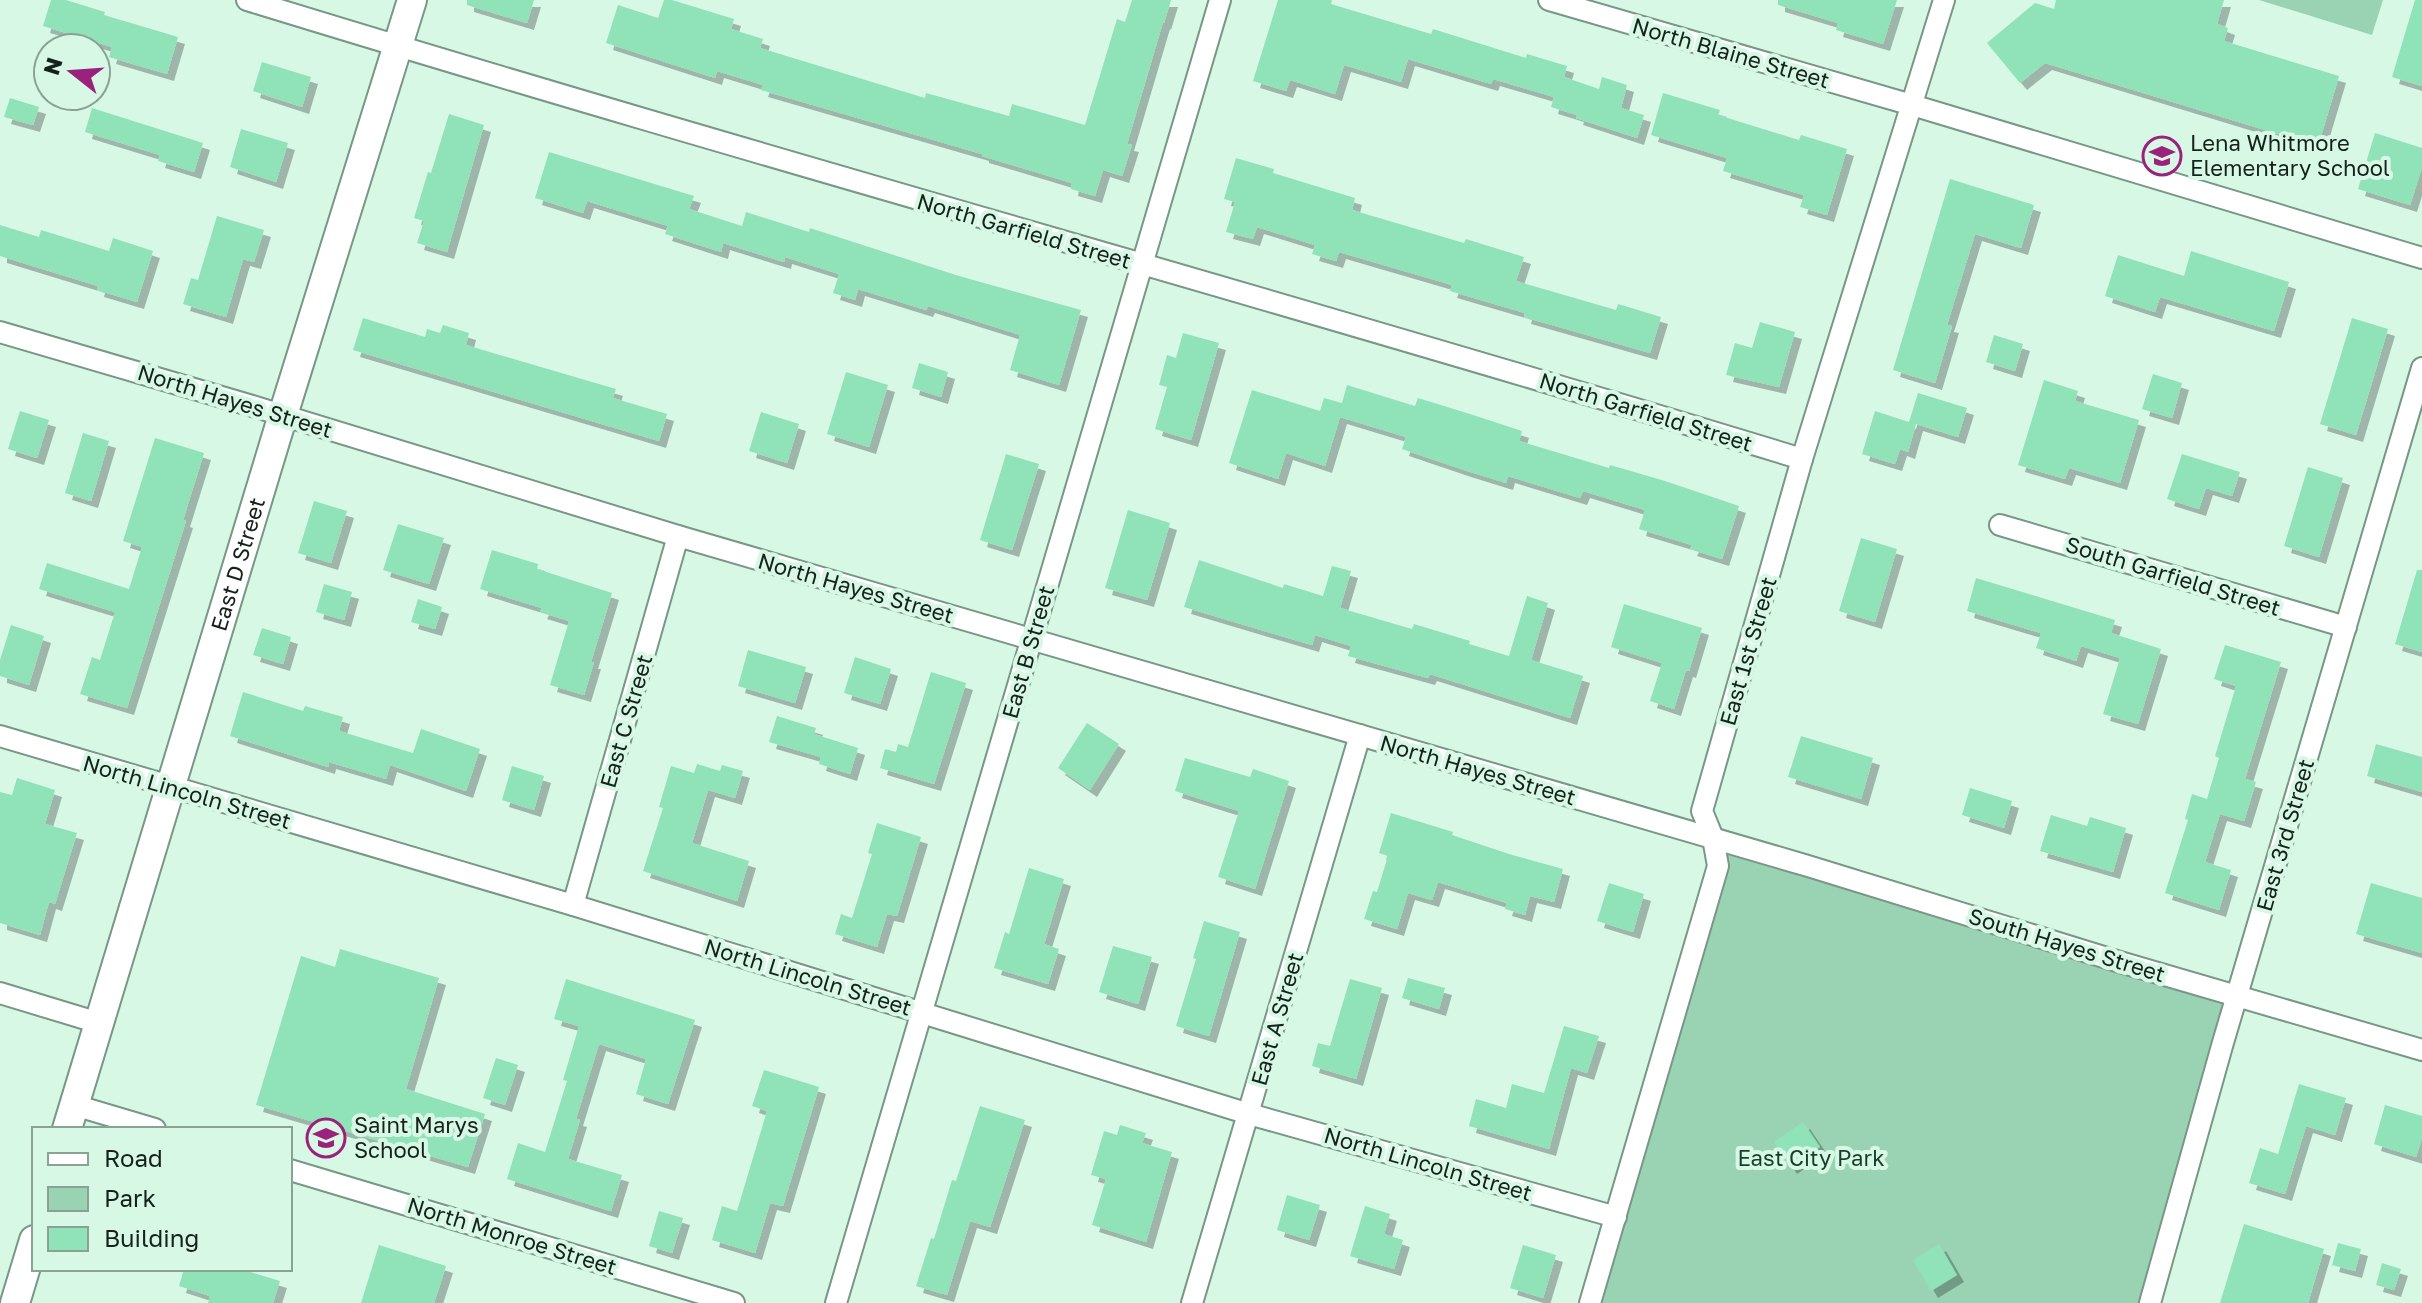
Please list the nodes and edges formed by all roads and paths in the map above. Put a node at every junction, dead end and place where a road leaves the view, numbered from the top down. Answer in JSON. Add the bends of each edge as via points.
{"nodes":[{"id":1,"x":247,"y":0,"type":"edge"},
{"id":2,"x":412,"y":0,"type":"edge"},
{"id":3,"x":1220,"y":0,"type":"edge"},
{"id":4,"x":1549,"y":0,"type":"edge"},
{"id":5,"x":1944,"y":0,"type":"edge"},
{"id":6,"x":397,"y":46,"type":"junction"},
{"id":7,"x":1912,"y":105,"type":"junction"},
{"id":8,"x":2422,"y":258,"type":"edge"},
{"id":9,"x":1141,"y":265,"type":"junction"},
{"id":10,"x":0,"y":332,"type":"edge"},
{"id":11,"x":2422,"y":368,"type":"edge"},
{"id":12,"x":283,"y":415,"type":"junction"},
{"id":13,"x":1802,"y":459,"type":"junction"},
{"id":14,"x":2000,"y":525,"type":"dead end"},
{"id":15,"x":678,"y":536,"type":"junction"},
{"id":16,"x":2346,"y":627,"type":"junction"},
{"id":17,"x":1032,"y":639,"type":"junction"},
{"id":18,"x":1360,"y":735,"type":"junction"},
{"id":19,"x":0,"y":736,"type":"edge"},
{"id":20,"x":170,"y":787,"type":"junction"},
{"id":21,"x":1713,"y":838,"type":"junction"},
{"id":22,"x":573,"y":905,"type":"junction"},
{"id":23,"x":0,"y":993,"type":"edge"},
{"id":24,"x":2237,"y":995,"type":"junction"},
{"id":25,"x":923,"y":1012,"type":"junction"},
{"id":26,"x":99,"y":1023,"type":"junction"},
{"id":27,"x":2422,"y":1050,"type":"edge"},
{"id":28,"x":1249,"y":1114,"type":"junction"},
{"id":29,"x":71,"y":1117,"type":"edge"},
{"id":30,"x":141,"y":1127,"type":"edge"},
{"id":31,"x":292,"y":1171,"type":"edge"},
{"id":32,"x":1616,"y":1217,"type":"junction"},
{"id":33,"x":32,"y":1247,"type":"edge"},
{"id":34,"x":15,"y":1303,"type":"edge"},
{"id":35,"x":734,"y":1303,"type":"edge"},
{"id":36,"x":836,"y":1303,"type":"edge"},
{"id":37,"x":1192,"y":1303,"type":"edge"},
{"id":38,"x":1590,"y":1303,"type":"edge"},
{"id":39,"x":2150,"y":1303,"type":"edge"}],
"edges":[{"from":1,"to":6,"type":"street","name":"North Garfield Street"},
{"from":2,"to":6,"type":"street","name":"East D Street"},
{"from":3,"to":9,"type":"street","name":"East B Street"},
{"from":4,"to":7,"type":"street","name":"North Blaine Street"},
{"from":5,"to":7,"type":"street","name":"East 1st Street"},
{"from":6,"to":9,"type":"street","name":"North Garfield Street"},
{"from":6,"to":12,"type":"street","name":"East D Street"},
{"from":7,"to":8,"type":"street","name":"North Blaine Street"},
{"from":7,"to":13,"type":"street","name":"East 1st Street"},
{"from":9,"to":13,"type":"street","name":"North Garfield Street"},
{"from":9,"to":17,"type":"street","name":"East B Street"},
{"from":10,"to":12,"type":"street","name":"North Hayes Street"},
{"from":11,"to":16,"type":"street","name":"East 3rd Street"},
{"from":12,"to":15,"type":"street","name":"North Hayes Street"},
{"from":12,"to":20,"type":"street","name":"East D Street"},
{"from":13,"to":21,"type":"street","name":"East 1st Street","via":[[1702,811]]},
{"from":14,"to":16,"type":"street","name":"South Garfield Street"},
{"from":15,"to":17,"type":"street","name":"North Hayes Street"},
{"from":15,"to":22,"type":"street","name":"East C Street"},
{"from":16,"to":24,"type":"street","name":"East 3rd Street"},
{"from":17,"to":18,"type":"street","name":"North Hayes Street"},
{"from":17,"to":25,"type":"street","name":"East B Street"},
{"from":18,"to":21,"type":"street","name":"North Hayes Street"},
{"from":18,"to":28,"type":"street","name":"East A Street"},
{"from":19,"to":20,"type":"street","name":"North Lincoln Street"},
{"from":20,"to":22,"type":"street","name":"North Lincoln Street"},
{"from":20,"to":26,"type":"street","name":"East D Street"},
{"from":21,"to":24,"type":"street","name":"South Hayes Street"},
{"from":21,"to":32,"type":"street","name":"East 1st Street","via":[[1718,866]]},
{"from":22,"to":25,"type":"street","name":"North Lincoln Street"},
{"from":23,"to":26,"type":"street"},
{"from":24,"to":27,"type":"street","name":"South Hayes Street"},
{"from":24,"to":39,"type":"street","name":"East 3rd Street"},
{"from":25,"to":28,"type":"street","name":"North Lincoln Street"},
{"from":25,"to":36,"type":"street","name":"East B Street"},
{"from":26,"to":29,"type":"street","name":"East D Street"},
{"from":28,"to":32,"type":"street","name":"North Lincoln Street"},
{"from":28,"to":37,"type":"street","name":"East A Street"},
{"from":29,"to":30,"type":"street"},
{"from":31,"to":35,"type":"street","name":"North Monroe Street"},
{"from":32,"to":38,"type":"street","name":"East 1st Street"},
{"from":33,"to":34,"type":"street"}]}
